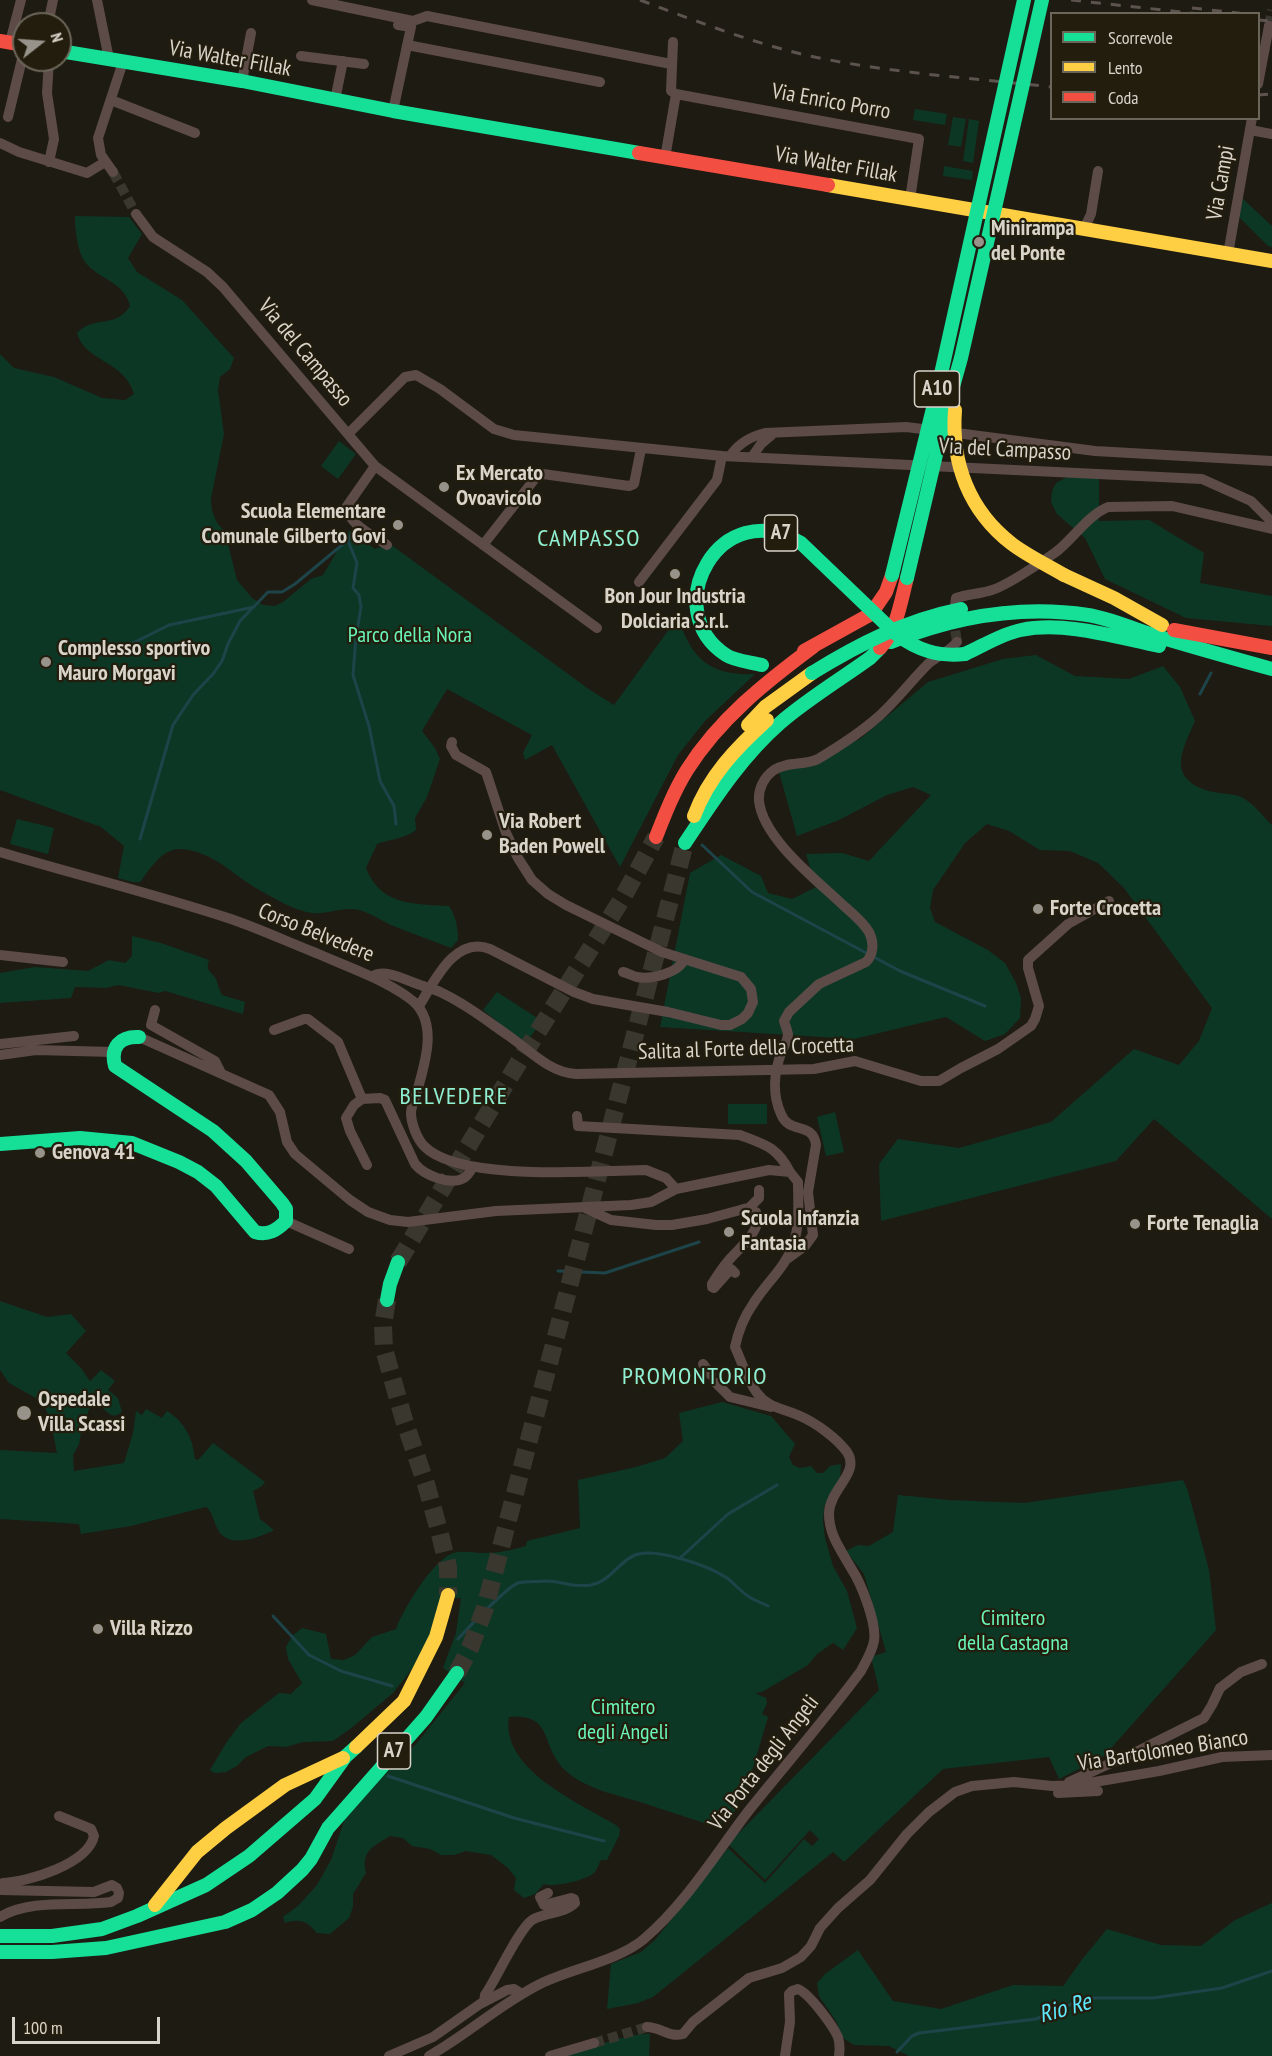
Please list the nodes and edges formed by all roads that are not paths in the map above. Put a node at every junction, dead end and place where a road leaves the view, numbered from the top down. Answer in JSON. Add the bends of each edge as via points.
{"nodes":[{"id":1,"x":21,"y":0,"type":"edge"},
{"id":2,"x":97,"y":0,"type":"edge"},
{"id":3,"x":312,"y":0,"type":"edge"},
{"id":4,"x":1024,"y":0,"type":"edge"},
{"id":5,"x":1042,"y":0,"type":"edge"},
{"id":6,"x":386,"y":22,"type":"dead end"},
{"id":7,"x":1269,"y":26,"type":"dead end"},
{"id":8,"x":251,"y":33,"type":"dead end"},
{"id":9,"x":673,"y":42,"type":"dead end"},
{"id":10,"x":11,"y":43,"type":"edge"},
{"id":11,"x":407,"y":45,"type":"junction"},
{"id":12,"x":72,"y":53,"type":"edge"},
{"id":13,"x":301,"y":56,"type":"dead end"},
{"id":14,"x":116,"y":60,"type":"junction"},
{"id":15,"x":343,"y":62,"type":"junction"},
{"id":16,"x":364,"y":64,"type":"dead end"},
{"id":17,"x":671,"y":64,"type":"junction"},
{"id":18,"x":19,"y":72,"type":"edge"},
{"id":19,"x":48,"y":72,"type":"edge"},
{"id":20,"x":1260,"y":73,"type":"edge"},
{"id":21,"x":242,"y":81,"type":"junction"},
{"id":22,"x":600,"y":82,"type":"dead end"},
{"id":23,"x":676,"y":94,"type":"junction"},
{"id":24,"x":111,"y":100,"type":"junction"},
{"id":25,"x":335,"y":100,"type":"junction"},
{"id":26,"x":393,"y":111,"type":"junction"},
{"id":27,"x":8,"y":117,"type":"dead end"},
{"id":28,"x":1251,"y":124,"type":"edge"},
{"id":29,"x":195,"y":133,"type":"dead end"},
{"id":30,"x":1272,"y":134,"type":"edge"},
{"id":31,"x":0,"y":143,"type":"edge"},
{"id":32,"x":665,"y":158,"type":"junction"},
{"id":33,"x":50,"y":162,"type":"junction"},
{"id":34,"x":105,"y":162,"type":"junction"},
{"id":35,"x":1098,"y":171,"type":"dead end"},
{"id":36,"x":113,"y":172,"type":"tunnel mouth"},
{"id":37,"x":910,"y":199,"type":"junction"},
{"id":38,"x":136,"y":214,"type":"tunnel mouth"},
{"id":39,"x":1084,"y":229,"type":"junction"},
{"id":40,"x":1228,"y":254,"type":"junction"},
{"id":41,"x":1272,"y":261,"type":"edge"},
{"id":42,"x":961,"y":358,"type":"junction"},
{"id":43,"x":775,"y":432,"type":"junction"},
{"id":44,"x":348,"y":434,"type":"junction"},
{"id":45,"x":640,"y":449,"type":"junction"},
{"id":46,"x":726,"y":456,"type":"junction"},
{"id":47,"x":752,"y":457,"type":"junction"},
{"id":48,"x":1272,"y":461,"type":"edge"},
{"id":49,"x":375,"y":466,"type":"junction"},
{"id":50,"x":1272,"y":522,"type":"edge"},
{"id":51,"x":1272,"y":530,"type":"edge"},
{"id":52,"x":387,"y":545,"type":"dead end"},
{"id":53,"x":483,"y":545,"type":"junction"},
{"id":54,"x":639,"y":582,"type":"dead end"},
{"id":55,"x":957,"y":613,"type":"junction"},
{"id":56,"x":1162,"y":625,"type":"junction"},
{"id":57,"x":597,"y":628,"type":"dead end"},
{"id":58,"x":813,"y":647,"type":"junction"},
{"id":59,"x":961,"y":648,"type":"junction"},
{"id":60,"x":1272,"y":648,"type":"edge"},
{"id":61,"x":1235,"y":659,"type":"junction"},
{"id":62,"x":1272,"y":669,"type":"edge"},
{"id":63,"x":452,"y":742,"type":"dead end"},
{"id":64,"x":685,"y":843,"type":"joint"},
{"id":65,"x":0,"y":852,"type":"edge"},
{"id":66,"x":1109,"y":901,"type":"dead end"},
{"id":67,"x":0,"y":955,"type":"edge"},
{"id":68,"x":684,"y":960,"type":"junction"},
{"id":69,"x":63,"y":962,"type":"dead end"},
{"id":70,"x":623,"y":972,"type":"dead end"},
{"id":71,"x":373,"y":976,"type":"junction"},
{"id":72,"x":419,"y":1006,"type":"junction"},
{"id":73,"x":154,"y":1010,"type":"dead end"},
{"id":74,"x":274,"y":1030,"type":"dead end"},
{"id":75,"x":74,"y":1036,"type":"dead end"},
{"id":76,"x":140,"y":1037,"type":"joint"},
{"id":77,"x":0,"y":1044,"type":"edge"},
{"id":78,"x":113,"y":1052,"type":"junction"},
{"id":79,"x":0,"y":1055,"type":"edge"},
{"id":80,"x":776,"y":1070,"type":"junction"},
{"id":81,"x":221,"y":1074,"type":"junction"},
{"id":82,"x":362,"y":1100,"type":"junction"},
{"id":83,"x":577,"y":1116,"type":"dead end"},
{"id":84,"x":0,"y":1144,"type":"edge"},
{"id":85,"x":367,"y":1165,"type":"dead end"},
{"id":86,"x":473,"y":1167,"type":"junction"},
{"id":87,"x":790,"y":1172,"type":"junction"},
{"id":88,"x":676,"y":1189,"type":"junction"},
{"id":89,"x":759,"y":1190,"type":"dead end"},
{"id":90,"x":582,"y":1206,"type":"junction"},
{"id":91,"x":744,"y":1209,"type":"junction"},
{"id":92,"x":286,"y":1221,"type":"junction"},
{"id":93,"x":349,"y":1249,"type":"dead end"},
{"id":94,"x":787,"y":1259,"type":"junction"},
{"id":95,"x":398,"y":1262,"type":"tunnel mouth"},
{"id":96,"x":735,"y":1273,"type":"dead end"},
{"id":97,"x":387,"y":1300,"type":"tunnel mouth"},
{"id":98,"x":703,"y":1364,"type":"dead end"},
{"id":99,"x":773,"y":1407,"type":"junction"},
{"id":100,"x":448,"y":1595,"type":"tunnel mouth"},
{"id":101,"x":1262,"y":1664,"type":"dead end"},
{"id":102,"x":457,"y":1673,"type":"tunnel mouth"},
{"id":103,"x":1272,"y":1755,"type":"edge"},
{"id":104,"x":346,"y":1756,"type":"junction"},
{"id":105,"x":1056,"y":1786,"type":"junction"},
{"id":106,"x":1098,"y":1791,"type":"dead end"},
{"id":107,"x":59,"y":1816,"type":"dead end"},
{"id":108,"x":0,"y":1884,"type":"edge"},
{"id":109,"x":0,"y":1890,"type":"edge"},
{"id":110,"x":548,"y":1893,"type":"dead end"},
{"id":111,"x":154,"y":1907,"type":"junction"},
{"id":112,"x":0,"y":1917,"type":"edge"},
{"id":113,"x":0,"y":1936,"type":"edge"},
{"id":114,"x":0,"y":1952,"type":"edge"},
{"id":115,"x":522,"y":1994,"type":"junction"},
{"id":116,"x":484,"y":2002,"type":"junction"},
{"id":117,"x":647,"y":2027,"type":"tunnel mouth"},
{"id":118,"x":594,"y":2043,"type":"tunnel mouth"},
{"id":119,"x":389,"y":2056,"type":"edge"},
{"id":120,"x":429,"y":2056,"type":"edge"},
{"id":121,"x":550,"y":2056,"type":"edge"},
{"id":122,"x":785,"y":2056,"type":"edge"},
{"id":123,"x":839,"y":2056,"type":"edge"}],
"edges":[{"from":1,"to":10,"type":"street"},
{"from":2,"to":14,"type":"street"},
{"from":3,"to":17,"type":"street","via":[[413,21],[427,16]]},
{"from":4,"to":58,"type":"main road","number":"A10","bridge":true,"via":[[937,392],[892,574],[886,592],[871,614]]},
{"from":5,"to":42,"type":"main road","number":"A10","bridge":true},
{"from":6,"to":11,"type":"street","via":[[411,27]]},
{"from":7,"to":20,"type":"street"},
{"from":8,"to":21,"type":"street"},
{"from":9,"to":17,"type":"street"},
{"from":11,"to":22,"type":"street"},
{"from":11,"to":26,"type":"street"},
{"from":12,"to":14,"type":"main road","name":"Via Walter Fillak"},
{"from":13,"to":15,"type":"street"},
{"from":14,"to":21,"type":"main road","name":"Via Walter Fillak"},
{"from":14,"to":24,"type":"street"},
{"from":15,"to":16,"type":"street"},
{"from":15,"to":25,"type":"street"},
{"from":17,"to":23,"type":"street","via":[[671,91]]},
{"from":18,"to":27,"type":"street"},
{"from":19,"to":33,"type":"street","via":[[47,93],[54,139]]},
{"from":21,"to":25,"type":"main road","name":"Via Walter Fillak"},
{"from":23,"to":32,"type":"street"},
{"from":23,"to":37,"type":"street","name":"Via Enrico Porro","via":[[917,138],[920,142]]},
{"from":24,"to":29,"type":"street"},
{"from":24,"to":34,"type":"street","via":[[98,138]]},
{"from":25,"to":26,"type":"main road","name":"Via Walter Fillak"},
{"from":26,"to":32,"type":"main road","name":"Via Walter Fillak"},
{"from":28,"to":30,"type":"street"},
{"from":28,"to":40,"type":"street","name":"Via Campi"},
{"from":31,"to":33,"type":"street"},
{"from":32,"to":37,"type":"main road","name":"Via Walter Fillak"},
{"from":33,"to":34,"type":"street","via":[[87,172]]},
{"from":34,"to":36,"type":"street"},
{"from":35,"to":39,"type":"street","via":[[1091,214]]},
{"from":37,"to":39,"type":"main road","name":"Via Walter Fillak"},
{"from":38,"to":44,"type":"street","name":"Via del Campasso","via":[[153,237],[223,287]]},
{"from":39,"to":40,"type":"main road","name":"Via Walter Fillak"},
{"from":40,"to":41,"type":"main road","name":"Via Walter Fillak"},
{"from":42,"to":56,"type":"main road","number":"A10","bridge":true,"via":[[953,431],[957,459],[970,495],[984,517],[1022,550]]},
{"from":42,"to":64,"type":"main road","number":"A10","bridge":true,"via":[[897,617],[886,642],[780,723],[718,793]]},
{"from":43,"to":46,"type":"street","via":[[746,440]]},
{"from":43,"to":47,"type":"street"},
{"from":43,"to":48,"type":"street","via":[[906,427],[1095,451]]},
{"from":44,"to":45,"type":"street","name":"Via del Campasso","via":[[405,377],[416,375],[494,429],[514,435]]},
{"from":44,"to":49,"type":"street"},
{"from":45,"to":46,"type":"street","name":"Via del Campasso"},
{"from":45,"to":53,"type":"street","via":[[634,484],[629,486],[537,476]]},
{"from":46,"to":47,"type":"street","name":"Via del Campasso"},
{"from":46,"to":54,"type":"street","via":[[717,480]]},
{"from":47,"to":50,"type":"street","name":"Via del Campasso","via":[[1202,479],[1251,501]]},
{"from":49,"to":52,"type":"street","via":[[346,510],[357,525]]},
{"from":49,"to":53,"type":"street"},
{"from":51,"to":55,"type":"street","via":[[1172,506],[1108,507],[1056,552],[1005,584],[956,598]]},
{"from":53,"to":57,"type":"street"},
{"from":55,"to":56,"type":"main road","via":[[993,604],[1063,603]]},
{"from":55,"to":58,"type":"main road","bridge":true,"via":[[898,627],[840,656],[765,708],[714,761],[656,837],[674,794],[716,730],[754,692]]},
{"from":56,"to":60,"type":"main road"},
{"from":58,"to":59,"type":"main road","number":"A7","bridge":true,"via":[[762,665],[736,660],[720,651],[703,630],[695,605],[698,578],[711,555],[732,538],[757,531],[782,534],[805,546],[911,645],[937,654]]},
{"from":59,"to":61,"type":"main road","number":"A7","via":[[978,650],[1007,633],[1051,628]]},
{"from":59,"to":80,"type":"street","via":[[930,663],[862,731],[812,762],[774,770],[763,782],[759,804],[776,840],[862,922],[873,945],[866,962],[819,984],[786,1015],[788,1036]]},
{"from":61,"to":62,"type":"main road","number":"A7"},
{"from":61,"to":64,"type":"main road","number":"A7","via":[[1115,621],[1060,613],[971,618],[928,628],[871,651],[771,716],[722,765],[699,800]]},
{"from":63,"to":68,"type":"street","via":[[456,755],[486,772],[506,833],[532,880],[566,905]]},
{"from":65,"to":71,"type":"street","name":"Corso Belvedere","via":[[231,919]]},
{"from":66,"to":80,"type":"street","name":"Salita al Forte della Crocetta","via":[[1068,924],[1028,960],[1039,1006],[1031,1026],[939,1082],[855,1061],[814,1069]]},
{"from":67,"to":69,"type":"street"},
{"from":68,"to":70,"type":"street","via":[[678,969],[658,975],[640,978]]},
{"from":68,"to":72,"type":"street","via":[[744,979],[753,998],[745,1017],[722,1025],[593,999],[479,946],[454,956]]},
{"from":71,"to":72,"type":"street","name":"Corso Belvedere"},
{"from":71,"to":80,"type":"street","name":"Salita al Forte della Crocetta","bridge":true,"via":[[387,974],[462,1003],[564,1073]]},
{"from":72,"to":86,"type":"street","via":[[428,1041],[411,1113],[413,1126],[429,1152]]},
{"from":73,"to":81,"type":"street","via":[[151,1025],[215,1061]]},
{"from":74,"to":82,"type":"street","via":[[308,1019],[338,1042]]},
{"from":75,"to":77,"type":"street"},
{"from":76,"to":78,"type":"main road","via":[[120,1039]]},
{"from":76,"to":81,"type":"street"},
{"from":78,"to":79,"type":"street","via":[[36,1050]]},
{"from":78,"to":92,"type":"main road","via":[[118,1069],[213,1131],[246,1161],[286,1209]]},
{"from":80,"to":94,"type":"street","via":[[777,1101],[784,1120],[790,1126],[811,1132],[815,1138],[808,1192],[814,1231],[811,1239]]},
{"from":81,"to":90,"type":"street","via":[[269,1095],[280,1112],[287,1142],[295,1154],[368,1212],[408,1222]]},
{"from":82,"to":85,"type":"street","via":[[346,1118]]},
{"from":82,"to":86,"type":"street","via":[[385,1100],[420,1171],[451,1181],[464,1178]]},
{"from":83,"to":87,"type":"street","via":[[578,1126],[740,1135],[782,1156]]},
{"from":84,"to":92,"type":"main road","via":[[80,1138],[132,1143],[198,1172],[216,1186],[255,1232],[269,1233]]},
{"from":86,"to":88,"type":"street","via":[[513,1171],[646,1170],[666,1178]]},
{"from":87,"to":88,"type":"street","via":[[769,1170]]},
{"from":87,"to":94,"type":"street","via":[[798,1182],[797,1227]]},
{"from":88,"to":90,"type":"street","via":[[651,1202]]},
{"from":89,"to":91,"type":"street","via":[[759,1198]]},
{"from":90,"to":91,"type":"street","via":[[610,1220],[656,1225],[707,1219]]},
{"from":91,"to":96,"type":"street","via":[[756,1212],[758,1222],[712,1287],[731,1269]]},
{"from":92,"to":93,"type":"street"},
{"from":94,"to":99,"type":"street","name":"Via Porta degli Angeli","via":[[752,1304],[735,1347],[752,1386]]},
{"from":95,"to":97,"type":"main road"},
{"from":98,"to":99,"type":"street","name":"Via Porta degli Angeli","via":[[730,1396]]},
{"from":99,"to":115,"type":"street","name":"Via Porta degli Angeli","via":[[802,1416],[835,1440],[849,1456],[850,1471],[831,1500],[829,1515],[835,1541],[861,1584],[869,1613],[874,1639],[867,1659],[710,1865],[642,1941]]},
{"from":100,"to":104,"type":"main road","number":"A7","via":[[436,1637],[404,1701]]},
{"from":101,"to":105,"type":"street","via":[[1241,1672],[1220,1688],[1204,1718]]},
{"from":102,"to":114,"type":"main road","number":"A7","via":[[426,1718],[328,1828],[311,1859],[277,1893],[252,1910],[225,1922],[106,1948]]},
{"from":103,"to":105,"type":"street","name":"Via Bartolomeo Bianco","via":[[1222,1757]]},
{"from":104,"to":111,"type":"main road","number":"A7","via":[[285,1785],[226,1828],[197,1852]]},
{"from":104,"to":111,"type":"main road","number":"A7","via":[[315,1799],[249,1856],[206,1885]]},
{"from":105,"to":106,"type":"street","via":[[1059,1794]]},
{"from":105,"to":117,"type":"street","via":[[1014,1782],[955,1792],[907,1834],[870,1880],[820,1928],[801,1957],[782,1968],[749,1978],[683,2034],[670,2035]]},
{"from":107,"to":108,"type":"street","via":[[91,1829],[94,1836],[89,1847],[48,1874]]},
{"from":109,"to":112,"type":"street","via":[[94,1892],[112,1885],[119,1895],[108,1903],[34,1907]]},
{"from":110,"to":116,"type":"street","via":[[540,1897],[544,1905],[571,1898],[575,1903],[524,1928]]},
{"from":111,"to":113,"type":"main road","number":"A7","via":[[102,1929],[52,1936]]},
{"from":115,"to":116,"type":"street","via":[[507,1990]]},
{"from":115,"to":120,"type":"street","name":"Via Porta degli Angeli"},
{"from":116,"to":119,"type":"street","via":[[432,2037]]},
{"from":118,"to":121,"type":"street"},
{"from":122,"to":123,"type":"street","via":[[789,1994],[798,1989],[835,2031]]}]}
